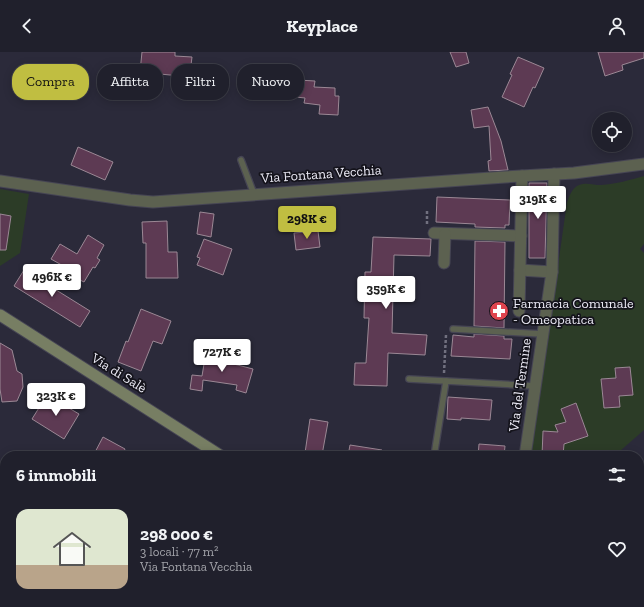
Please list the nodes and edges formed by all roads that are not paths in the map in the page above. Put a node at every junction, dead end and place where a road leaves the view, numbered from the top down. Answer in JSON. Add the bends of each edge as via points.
{"nodes":[{"id":1,"x":241,"y":160,"type":"dead end"},
{"id":2,"x":644,"y":164,"type":"edge"},
{"id":3,"x":554,"y":174,"type":"junction"},
{"id":4,"x":522,"y":176,"type":"junction"},
{"id":5,"x":0,"y":181,"type":"edge"},
{"id":6,"x":254,"y":194,"type":"junction"},
{"id":7,"x":521,"y":236,"type":"junction"},
{"id":8,"x":444,"y":262,"type":"dead end"},
{"id":9,"x":520,"y":270,"type":"junction"},
{"id":10,"x":552,"y":272,"type":"junction"},
{"id":11,"x":519,"y":311,"type":"dead end"},
{"id":12,"x":0,"y":315,"type":"edge"},
{"id":13,"x":453,"y":329,"type":"dead end"},
{"id":14,"x":543,"y":334,"type":"junction"},
{"id":15,"x":409,"y":379,"type":"dead end"},
{"id":16,"x":446,"y":381,"type":"junction"},
{"id":17,"x":535,"y":386,"type":"junction"},
{"id":18,"x":213,"y":451,"type":"edge"},
{"id":19,"x":435,"y":451,"type":"edge"},
{"id":20,"x":526,"y":451,"type":"edge"}],
"edges":[{"from":1,"to":6,"type":"lane"},
{"from":2,"to":3,"type":"street","name":"Via Fontana Vecchia"},
{"from":3,"to":4,"type":"street","name":"Via Fontana Vecchia"},
{"from":3,"to":10,"type":"street","name":"Via del Termine"},
{"from":4,"to":6,"type":"street","name":"Via Fontana Vecchia"},
{"from":4,"to":7,"type":"street"},
{"from":5,"to":6,"type":"street","name":"Via Fontana Vecchia","via":[[146,202]]},
{"from":7,"to":8,"type":"street","via":[[439,234]]},
{"from":7,"to":9,"type":"street"},
{"from":9,"to":10,"type":"street"},
{"from":9,"to":11,"type":"street"},
{"from":10,"to":14,"type":"street","name":"Via del Termine"},
{"from":12,"to":18,"type":"main road","name":"Via di Salè"},
{"from":13,"to":14,"type":"lane"},
{"from":14,"to":17,"type":"street","name":"Via del Termine"},
{"from":15,"to":16,"type":"lane"},
{"from":16,"to":17,"type":"lane"},
{"from":16,"to":19,"type":"lane"},
{"from":17,"to":20,"type":"street","name":"Via del Termine"}]}
